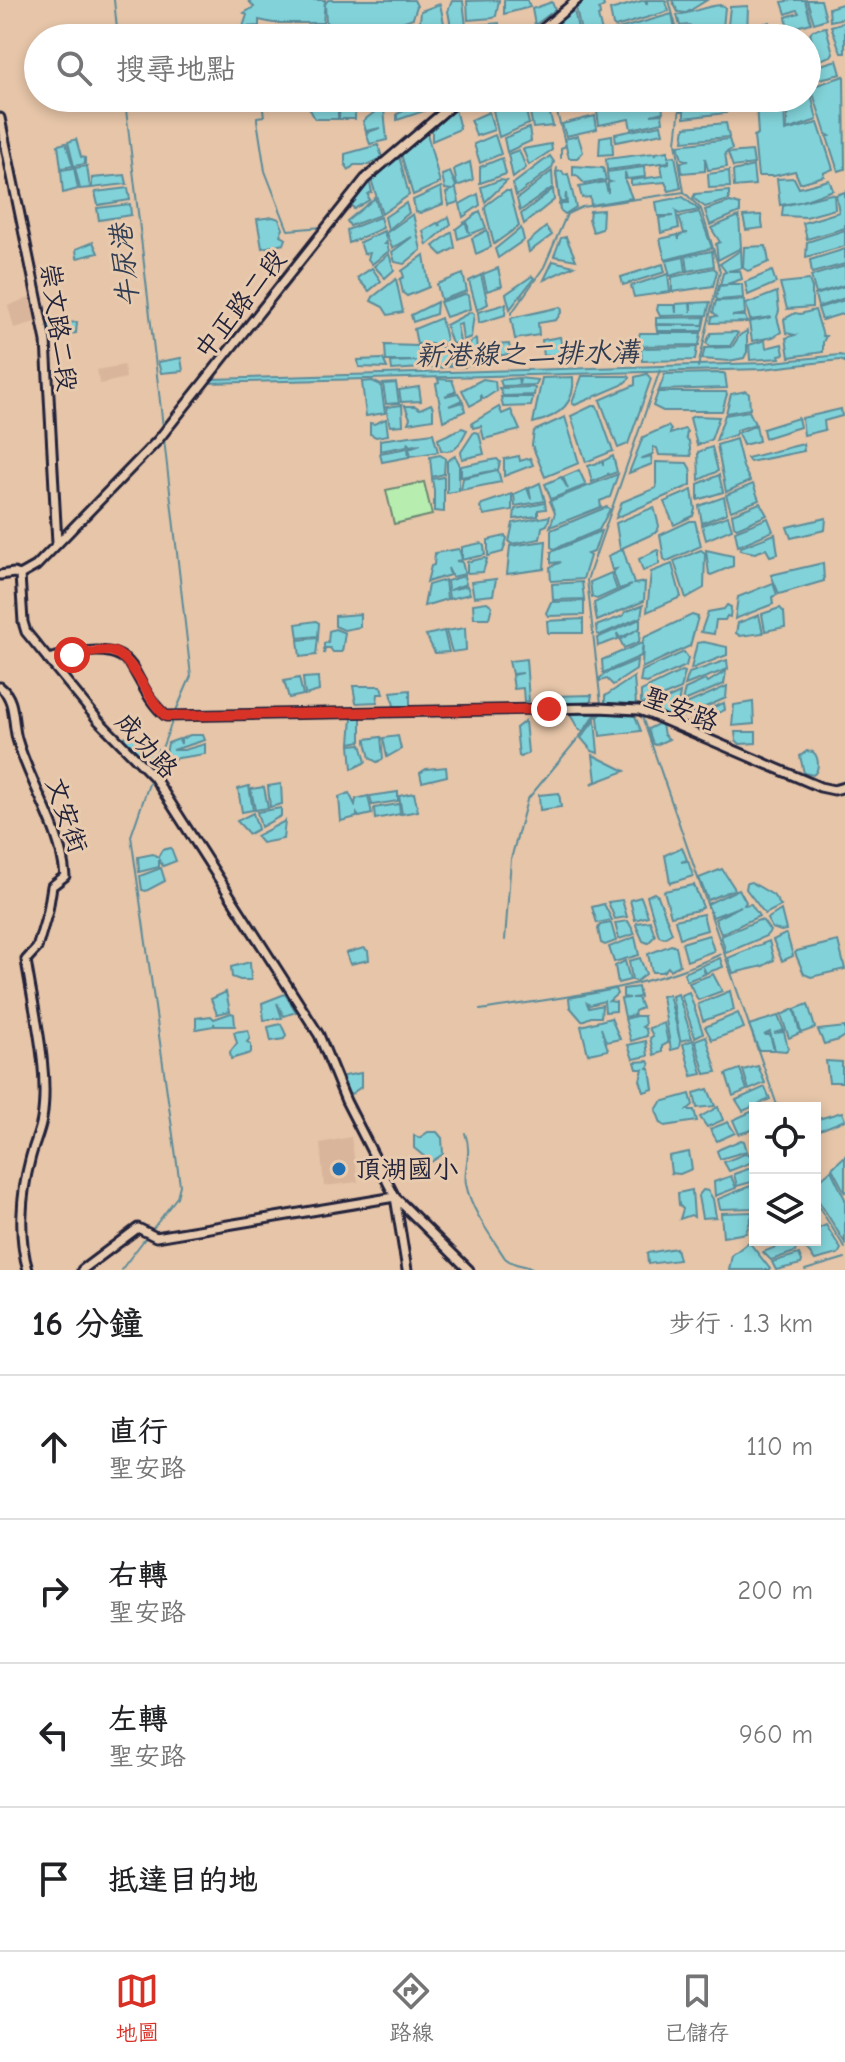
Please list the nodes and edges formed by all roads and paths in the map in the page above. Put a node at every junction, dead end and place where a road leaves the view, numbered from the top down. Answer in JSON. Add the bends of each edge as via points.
{"nodes":[{"id":1,"x":577,"y":0,"type":"edge"},
{"id":2,"x":549,"y":24,"type":"edge"},
{"id":3,"x":444,"y":112,"type":"edge"},
{"id":4,"x":0,"y":118,"type":"edge"},
{"id":5,"x":57,"y":543,"type":"junction"},
{"id":6,"x":0,"y":575,"type":"edge"},
{"id":7,"x":20,"y":575,"type":"junction"},
{"id":8,"x":48,"y":659,"type":"junction"},
{"id":9,"x":0,"y":687,"type":"edge"},
{"id":10,"x":845,"y":787,"type":"edge"},
{"id":11,"x":395,"y":1197,"type":"junction"},
{"id":12,"x":28,"y":1270,"type":"edge"},
{"id":13,"x":82,"y":1270,"type":"edge"},
{"id":14,"x":407,"y":1270,"type":"edge"},
{"id":15,"x":469,"y":1270,"type":"edge"}],
"edges":[{"from":1,"to":2,"type":"street"},
{"from":3,"to":5,"type":"street","name":"中正路二段","via":[[359,185],[162,436]]},
{"from":4,"to":5,"type":"street","name":"崇文路二段","via":[[48,354]]},
{"from":5,"to":7,"type":"street","name":"中正路二段"},
{"from":6,"to":7,"type":"street"},
{"from":7,"to":8,"type":"street","name":"成功路","via":[[24,628]]},
{"from":8,"to":10,"type":"street","name":"聖安路","via":[[117,653],[133,666],[166,716],[639,710],[820,787]]},
{"from":8,"to":11,"type":"street","name":"成功路","via":[[152,774],[319,1035]]},
{"from":9,"to":12,"type":"street","name":"文安街","via":[[10,696],[17,740],[64,864],[64,879],[50,891],[37,948],[26,960],[43,1098],[25,1187],[23,1243]]},
{"from":11,"to":13,"type":"street","via":[[156,1237],[138,1228]]},
{"from":11,"to":14,"type":"street"},
{"from":11,"to":15,"type":"street"}]}
